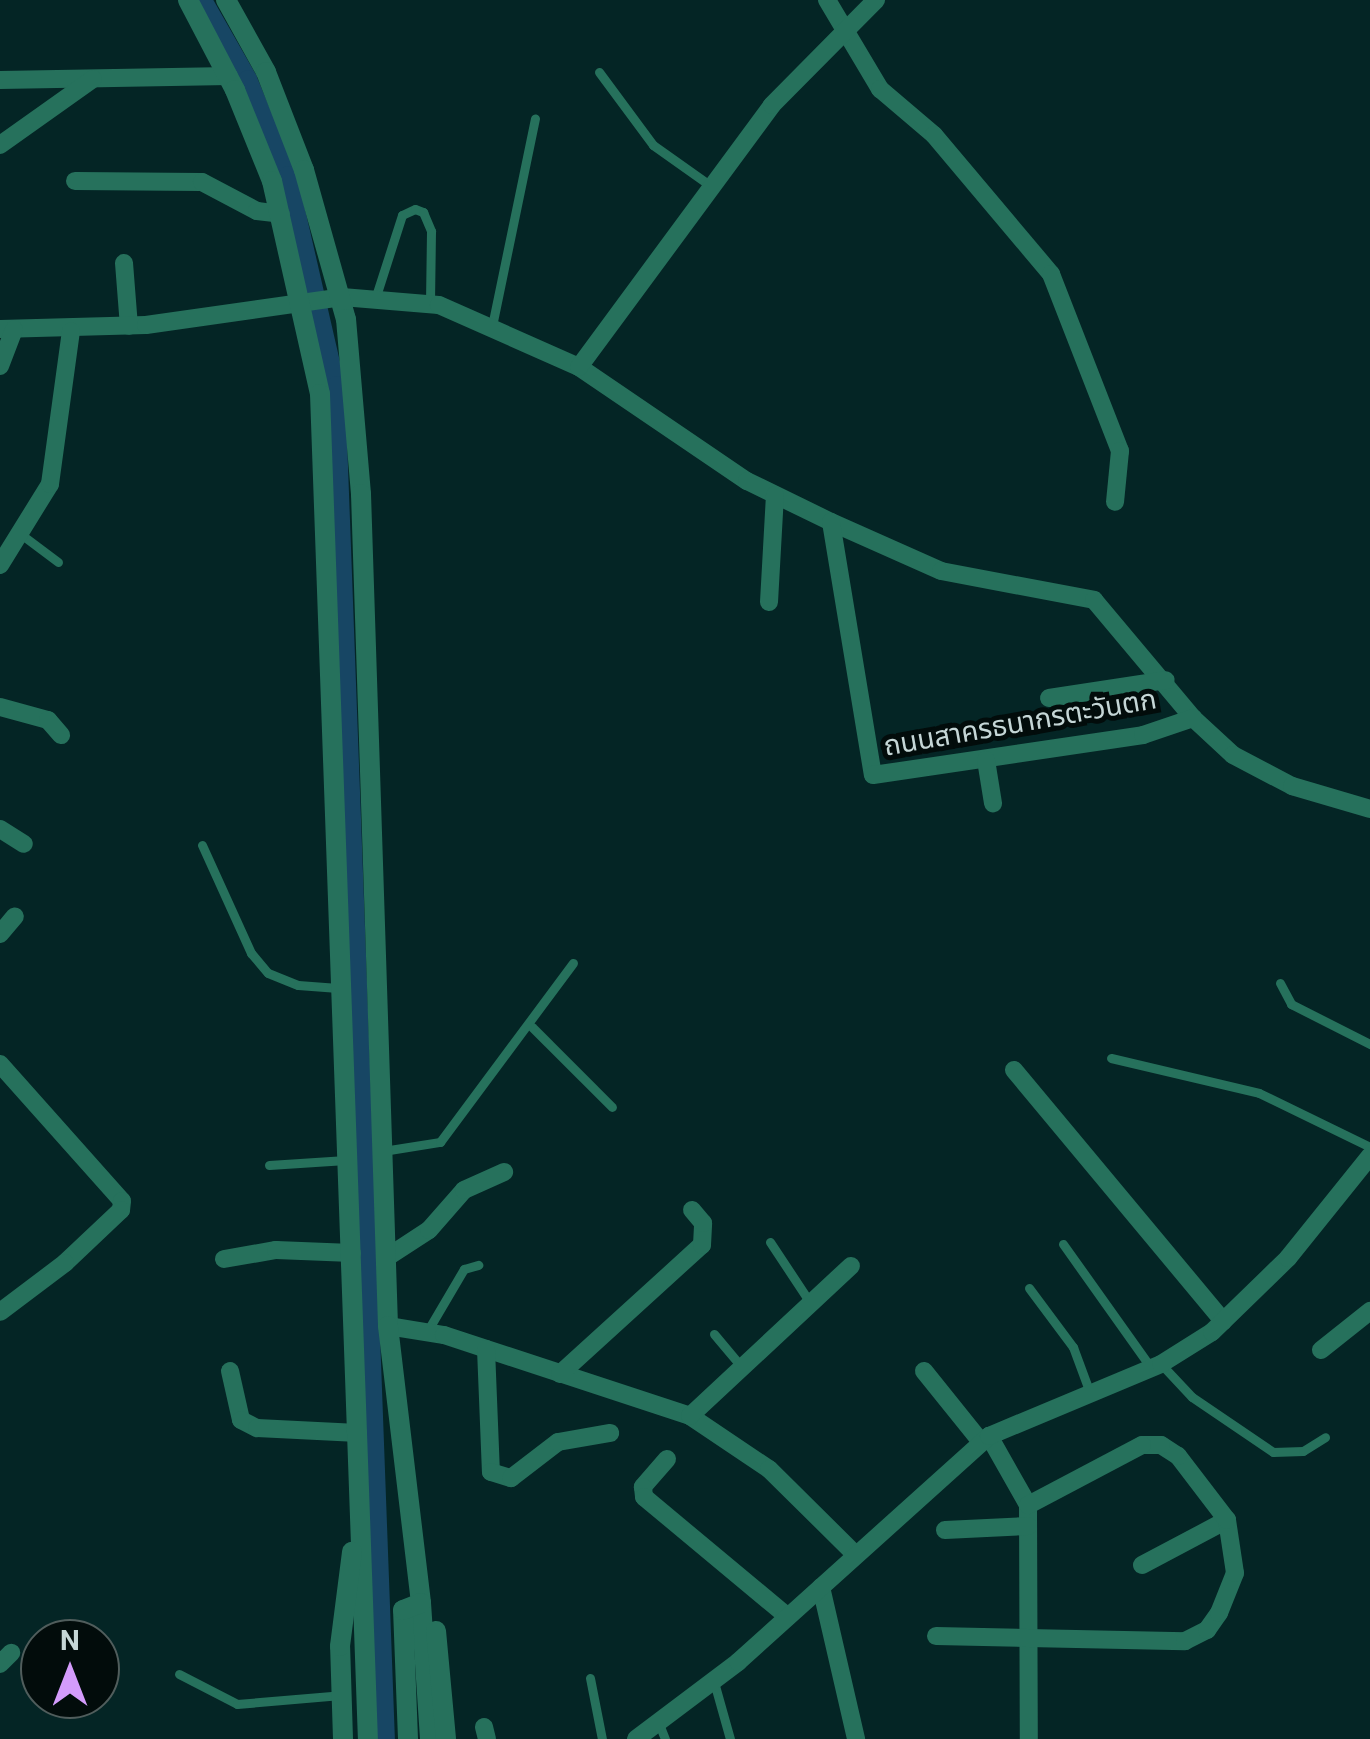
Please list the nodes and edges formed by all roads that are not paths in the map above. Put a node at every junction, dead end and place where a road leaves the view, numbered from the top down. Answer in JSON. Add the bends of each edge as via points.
{"nodes":[{"id":1,"x":188,"y":0,"type":"edge"},
{"id":2,"x":226,"y":0,"type":"edge"},
{"id":3,"x":828,"y":0,"type":"edge"},
{"id":4,"x":876,"y":0,"type":"edge"},
{"id":5,"x":847,"y":27,"type":"junction"},
{"id":6,"x":599,"y":72,"type":"dead end"},
{"id":7,"x":228,"y":76,"type":"junction"},
{"id":8,"x":94,"y":78,"type":"junction"},
{"id":9,"x":0,"y":80,"type":"edge"},
{"id":10,"x":535,"y":118,"type":"dead end"},
{"id":11,"x":0,"y":145,"type":"edge"},
{"id":12,"x":75,"y":181,"type":"dead end"},
{"id":13,"x":708,"y":184,"type":"junction"},
{"id":14,"x":281,"y":214,"type":"junction"},
{"id":15,"x":124,"y":263,"type":"dead end"},
{"id":16,"x":376,"y":296,"type":"junction"},
{"id":17,"x":340,"y":297,"type":"junction"},
{"id":18,"x":306,"y":303,"type":"junction"},
{"id":19,"x":430,"y":303,"type":"junction"},
{"id":20,"x":130,"y":326,"type":"junction"},
{"id":21,"x":492,"y":326,"type":"junction"},
{"id":22,"x":7,"y":329,"type":"edge"},
{"id":23,"x":71,"y":331,"type":"junction"},
{"id":24,"x":0,"y":366,"type":"edge"},
{"id":25,"x":579,"y":366,"type":"junction"},
{"id":26,"x":775,"y":496,"type":"junction"},
{"id":27,"x":1115,"y":502,"type":"dead end"},
{"id":28,"x":831,"y":522,"type":"junction"},
{"id":29,"x":22,"y":536,"type":"junction"},
{"id":30,"x":58,"y":562,"type":"dead end"},
{"id":31,"x":0,"y":565,"type":"edge"},
{"id":32,"x":769,"y":602,"type":"dead end"},
{"id":33,"x":1166,"y":680,"type":"junction"},
{"id":34,"x":1050,"y":698,"type":"dead end"},
{"id":35,"x":0,"y":706,"type":"edge"},
{"id":36,"x":1193,"y":718,"type":"junction"},
{"id":37,"x":61,"y":736,"type":"dead end"},
{"id":38,"x":986,"y":760,"type":"junction"},
{"id":39,"x":993,"y":803,"type":"dead end"},
{"id":40,"x":1370,"y":809,"type":"edge"},
{"id":41,"x":0,"y":829,"type":"edge"},
{"id":42,"x":24,"y":844,"type":"dead end"},
{"id":43,"x":202,"y":846,"type":"dead end"},
{"id":44,"x":15,"y":916,"type":"dead end"},
{"id":45,"x":0,"y":934,"type":"edge"},
{"id":46,"x":573,"y":963,"type":"dead end"},
{"id":47,"x":1280,"y":983,"type":"dead end"},
{"id":48,"x":343,"y":988,"type":"junction"},
{"id":49,"x":532,"y":1027,"type":"junction"},
{"id":50,"x":1370,"y":1044,"type":"edge"},
{"id":51,"x":1111,"y":1058,"type":"dead end"},
{"id":52,"x":0,"y":1064,"type":"edge"},
{"id":53,"x":1014,"y":1070,"type":"dead end"},
{"id":54,"x":612,"y":1107,"type":"dead end"},
{"id":55,"x":1370,"y":1147,"type":"edge"},
{"id":56,"x":382,"y":1151,"type":"junction"},
{"id":57,"x":1370,"y":1156,"type":"edge"},
{"id":58,"x":348,"y":1160,"type":"junction"},
{"id":59,"x":269,"y":1165,"type":"dead end"},
{"id":60,"x":504,"y":1172,"type":"dead end"},
{"id":61,"x":692,"y":1210,"type":"dead end"},
{"id":62,"x":770,"y":1242,"type":"dead end"},
{"id":63,"x":1063,"y":1244,"type":"dead end"},
{"id":64,"x":352,"y":1254,"type":"junction"},
{"id":65,"x":386,"y":1258,"type":"junction"},
{"id":66,"x":224,"y":1259,"type":"dead end"},
{"id":67,"x":478,"y":1265,"type":"dead end"},
{"id":68,"x":851,"y":1266,"type":"dead end"},
{"id":69,"x":1029,"y":1288,"type":"dead end"},
{"id":70,"x":810,"y":1304,"type":"junction"},
{"id":71,"x":1370,"y":1310,"type":"edge"},
{"id":72,"x":0,"y":1312,"type":"edge"},
{"id":73,"x":1223,"y":1321,"type":"junction"},
{"id":74,"x":388,"y":1326,"type":"junction"},
{"id":75,"x":428,"y":1330,"type":"junction"},
{"id":76,"x":714,"y":1334,"type":"dead end"},
{"id":77,"x":486,"y":1349,"type":"junction"},
{"id":78,"x":1321,"y":1350,"type":"dead end"},
{"id":79,"x":740,"y":1365,"type":"junction"},
{"id":80,"x":1156,"y":1366,"type":"junction"},
{"id":81,"x":230,"y":1371,"type":"dead end"},
{"id":82,"x":924,"y":1371,"type":"dead end"},
{"id":83,"x":560,"y":1374,"type":"junction"},
{"id":84,"x":1090,"y":1394,"type":"junction"},
{"id":85,"x":690,"y":1416,"type":"junction"},
{"id":86,"x":358,"y":1432,"type":"junction"},
{"id":87,"x":610,"y":1433,"type":"dead end"},
{"id":88,"x":1325,"y":1437,"type":"dead end"},
{"id":89,"x":985,"y":1439,"type":"junction"},
{"id":90,"x":666,"y":1459,"type":"dead end"},
{"id":91,"x":360,"y":1488,"type":"junction"},
{"id":92,"x":1028,"y":1505,"type":"junction"},
{"id":93,"x":1228,"y":1520,"type":"junction"},
{"id":94,"x":1028,"y":1526,"type":"junction"},
{"id":95,"x":945,"y":1530,"type":"dead end"},
{"id":96,"x":856,"y":1555,"type":"junction"},
{"id":97,"x":417,"y":1562,"type":"junction"},
{"id":98,"x":1142,"y":1565,"type":"dead end"},
{"id":99,"x":821,"y":1587,"type":"junction"},
{"id":100,"x":421,"y":1603,"type":"junction"},
{"id":101,"x":788,"y":1617,"type":"junction"},
{"id":102,"x":936,"y":1636,"type":"dead end"},
{"id":103,"x":1030,"y":1636,"type":"junction"},
{"id":104,"x":179,"y":1674,"type":"dead end"},
{"id":105,"x":590,"y":1678,"type":"dead end"},
{"id":106,"x":714,"y":1682,"type":"junction"},
{"id":107,"x":341,"y":1695,"type":"junction"},
{"id":108,"x":662,"y":1731,"type":"edge"},
{"id":109,"x":342,"y":1739,"type":"edge"},
{"id":110,"x":368,"y":1739,"type":"edge"},
{"id":111,"x":408,"y":1739,"type":"edge"},
{"id":112,"x":430,"y":1739,"type":"edge"},
{"id":113,"x":446,"y":1739,"type":"edge"},
{"id":114,"x":602,"y":1739,"type":"edge"},
{"id":115,"x":636,"y":1739,"type":"edge"},
{"id":116,"x":730,"y":1739,"type":"edge"},
{"id":117,"x":856,"y":1739,"type":"edge"},
{"id":118,"x":1029,"y":1739,"type":"edge"}],
"edges":[{"from":1,"to":7,"type":"street"},
{"from":2,"to":17,"type":"street","via":[[266,72]]},
{"from":3,"to":5,"type":"street"},
{"from":4,"to":5,"type":"street"},
{"from":5,"to":13,"type":"street"},
{"from":5,"to":27,"type":"street","via":[[880,89],[934,134],[1051,274],[1120,451]]},
{"from":6,"to":13,"type":"lane","via":[[654,145]]},
{"from":7,"to":8,"type":"street"},
{"from":7,"to":14,"type":"street"},
{"from":8,"to":9,"type":"street"},
{"from":8,"to":11,"type":"street"},
{"from":10,"to":21,"type":"lane"},
{"from":12,"to":14,"type":"street","via":[[202,182],[256,210]]},
{"from":13,"to":25,"type":"street"},
{"from":14,"to":18,"type":"street"},
{"from":15,"to":20,"type":"street"},
{"from":16,"to":17,"type":"street","name":"ถนนสาครธนากรตะวันตก"},
{"from":16,"to":19,"type":"street","name":"ถนนสาครธนากรตะวันตก"},
{"from":16,"to":19,"type":"lane","via":[[402,215],[415,209],[424,212],[431,232]]},
{"from":17,"to":18,"type":"street","name":"ถนนสาครธนากรตะวันตก"},
{"from":17,"to":56,"type":"street","via":[[361,494]]},
{"from":18,"to":20,"type":"street","name":"ถนนสาครธนากรตะวันตก"},
{"from":18,"to":48,"type":"street","via":[[327,496]]},
{"from":19,"to":21,"type":"street","name":"ถนนสาครธนากรตะวันตก"},
{"from":20,"to":23,"type":"street","name":"ถนนสาครธนากรตะวันตก"},
{"from":21,"to":25,"type":"street","name":"ถนนสาครธนากรตะวันตก"},
{"from":22,"to":23,"type":"street","name":"ถนนสาครธนากรตะวันตก"},
{"from":22,"to":24,"type":"street"},
{"from":23,"to":29,"type":"street","via":[[50,484]]},
{"from":25,"to":26,"type":"street","name":"ถนนสาครธนากรตะวันตก"},
{"from":26,"to":28,"type":"street","name":"ถนนสาครธนากรตะวันตก"},
{"from":26,"to":32,"type":"street"},
{"from":28,"to":33,"type":"street","name":"ถนนสาครธนากรตะวันตก","via":[[941,571],[1094,600]]},
{"from":28,"to":38,"type":"street","name":"ถนนสาครธนากรตะวันตก","via":[[869,771],[878,777]]},
{"from":29,"to":30,"type":"lane"},
{"from":29,"to":31,"type":"street"},
{"from":33,"to":34,"type":"street"},
{"from":33,"to":36,"type":"street","name":"ถนนสาครธนากรตะวันตก"},
{"from":35,"to":37,"type":"street","via":[[48,720]]},
{"from":36,"to":38,"type":"street","name":"ถนนสาครธนากรตะวันตก","via":[[1143,735]]},
{"from":36,"to":40,"type":"street","name":"ถนนสาครธนากรตะวันตก","via":[[1232,755],[1292,786]]},
{"from":38,"to":39,"type":"street"},
{"from":41,"to":42,"type":"street"},
{"from":43,"to":48,"type":"lane","via":[[251,953],[268,973]]},
{"from":44,"to":45,"type":"street"},
{"from":46,"to":49,"type":"lane"},
{"from":47,"to":50,"type":"lane","via":[[1291,1004]]},
{"from":48,"to":58,"type":"street"},
{"from":49,"to":54,"type":"lane"},
{"from":49,"to":56,"type":"lane","via":[[440,1142]]},
{"from":51,"to":55,"type":"lane","via":[[1259,1093]]},
{"from":52,"to":72,"type":"street","via":[[122,1200],[121,1210],[64,1263]]},
{"from":53,"to":73,"type":"street"},
{"from":56,"to":65,"type":"street"},
{"from":57,"to":73,"type":"street","via":[[1288,1258]]},
{"from":58,"to":59,"type":"lane"},
{"from":58,"to":64,"type":"street"},
{"from":60,"to":65,"type":"street","via":[[464,1190],[429,1230]]},
{"from":61,"to":83,"type":"street","via":[[703,1223],[702,1245]]},
{"from":62,"to":70,"type":"lane"},
{"from":63,"to":80,"type":"lane"},
{"from":64,"to":66,"type":"street","via":[[251,1251]]},
{"from":64,"to":86,"type":"street"},
{"from":65,"to":74,"type":"street"},
{"from":67,"to":75,"type":"lane","via":[[464,1270]]},
{"from":68,"to":70,"type":"street"},
{"from":69,"to":84,"type":"lane","via":[[1073,1348]]},
{"from":70,"to":79,"type":"street"},
{"from":71,"to":78,"type":"street"},
{"from":73,"to":80,"type":"street"},
{"from":74,"to":75,"type":"street"},
{"from":74,"to":97,"type":"street"},
{"from":75,"to":77,"type":"street"},
{"from":76,"to":79,"type":"lane"},
{"from":77,"to":83,"type":"street"},
{"from":77,"to":87,"type":"street","via":[[491,1472],[511,1478],[558,1442]]},
{"from":79,"to":85,"type":"street"},
{"from":80,"to":84,"type":"street"},
{"from":80,"to":88,"type":"lane","via":[[1255,1444],[1293,1454]]},
{"from":81,"to":86,"type":"street","via":[[233,1409],[256,1428]]},
{"from":82,"to":89,"type":"street"},
{"from":83,"to":85,"type":"street"},
{"from":84,"to":89,"type":"street"},
{"from":85,"to":96,"type":"street","via":[[768,1469]]},
{"from":86,"to":91,"type":"street"},
{"from":89,"to":92,"type":"street"},
{"from":89,"to":96,"type":"street"},
{"from":90,"to":101,"type":"street","via":[[644,1487],[644,1497]]},
{"from":91,"to":107,"type":"street","via":[[340,1646]]},
{"from":91,"to":110,"type":"street"},
{"from":92,"to":93,"type":"street","via":[[1142,1445],[1161,1445],[1178,1456]]},
{"from":92,"to":94,"type":"street"},
{"from":93,"to":98,"type":"street"},
{"from":93,"to":103,"type":"street","via":[[1235,1573],[1207,1630],[1186,1640]]},
{"from":94,"to":95,"type":"street"},
{"from":94,"to":103,"type":"street"},
{"from":96,"to":99,"type":"street"},
{"from":97,"to":100,"type":"street"},
{"from":97,"to":113,"type":"street","via":[[434,1608]]},
{"from":99,"to":101,"type":"street"},
{"from":99,"to":117,"type":"street"},
{"from":100,"to":111,"type":"street","via":[[403,1610]]},
{"from":100,"to":112,"type":"street"},
{"from":101,"to":106,"type":"street"},
{"from":102,"to":103,"type":"street"},
{"from":103,"to":118,"type":"street"},
{"from":104,"to":107,"type":"lane","via":[[236,1704]]},
{"from":105,"to":114,"type":"lane"},
{"from":106,"to":108,"type":"street"},
{"from":106,"to":116,"type":"lane"},
{"from":107,"to":109,"type":"street"},
{"from":108,"to":115,"type":"street"}]}
